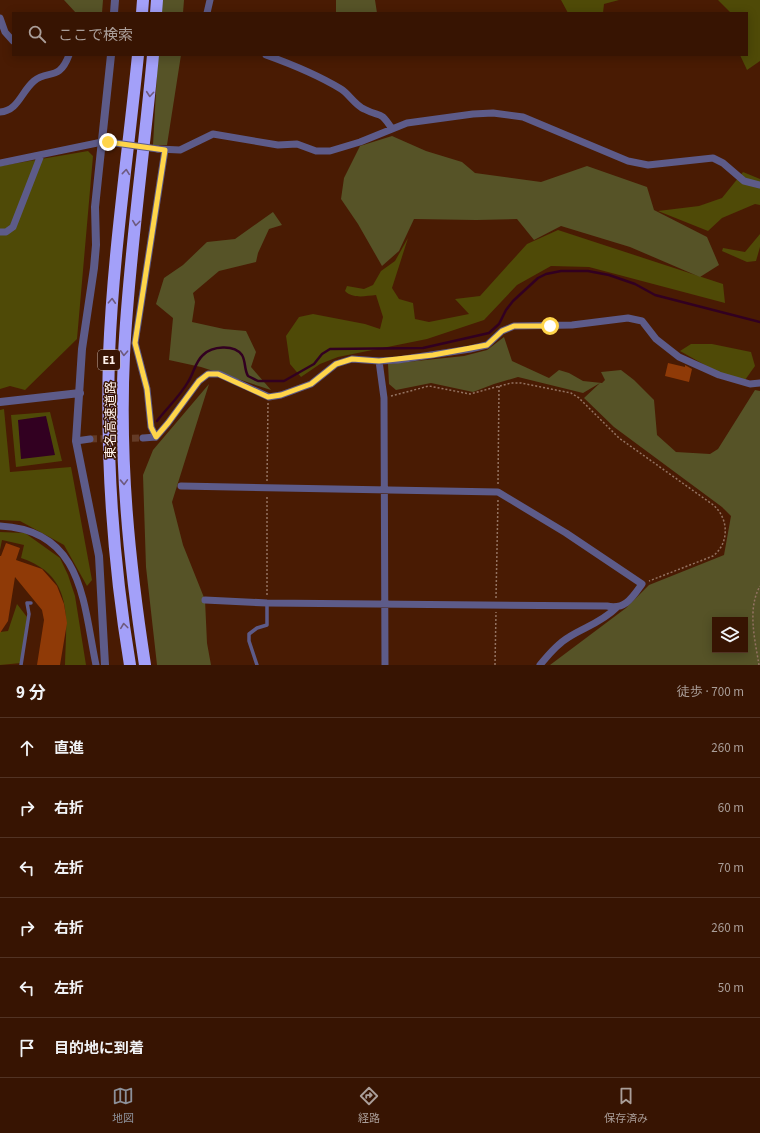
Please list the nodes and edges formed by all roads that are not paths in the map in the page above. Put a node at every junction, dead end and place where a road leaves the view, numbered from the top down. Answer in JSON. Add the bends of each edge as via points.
{"nodes":[{"id":1,"x":115,"y":0,"type":"edge"},
{"id":2,"x":143,"y":0,"type":"edge"},
{"id":3,"x":157,"y":0,"type":"edge"},
{"id":4,"x":210,"y":0,"type":"edge"},
{"id":5,"x":114,"y":12,"type":"edge"},
{"id":6,"x":142,"y":12,"type":"edge"},
{"id":7,"x":156,"y":12,"type":"edge"},
{"id":8,"x":207,"y":12,"type":"edge"},
{"id":9,"x":0,"y":18,"type":"edge"},
{"id":10,"x":12,"y":40,"type":"edge"},
{"id":11,"x":69,"y":56,"type":"edge"},
{"id":12,"x":111,"y":56,"type":"edge"},
{"id":13,"x":138,"y":56,"type":"edge"},
{"id":14,"x":153,"y":56,"type":"edge"},
{"id":15,"x":269,"y":56,"type":"edge"},
{"id":16,"x":0,"y":112,"type":"edge"},
{"id":17,"x":392,"y":129,"type":"junction"},
{"id":18,"x":105,"y":142,"type":"junction"},
{"id":19,"x":162,"y":149,"type":"junction"},
{"id":20,"x":41,"y":155,"type":"junction"},
{"id":21,"x":0,"y":163,"type":"edge"},
{"id":22,"x":760,"y":185,"type":"edge"},
{"id":23,"x":0,"y":232,"type":"edge"},
{"id":24,"x":379,"y":361,"type":"junction"},
{"id":25,"x":760,"y":383,"type":"edge"},
{"id":26,"x":80,"y":393,"type":"junction"},
{"id":27,"x":0,"y":402,"type":"edge"},
{"id":28,"x":156,"y":437,"type":"junction"},
{"id":29,"x":142,"y":438,"type":"tunnel mouth"},
{"id":30,"x":90,"y":439,"type":"tunnel mouth"},
{"id":31,"x":76,"y":441,"type":"junction"},
{"id":32,"x":181,"y":486,"type":"dead end"},
{"id":33,"x":384,"y":489,"type":"junction"},
{"id":34,"x":0,"y":526,"type":"edge"},
{"id":35,"x":205,"y":600,"type":"dead end"},
{"id":36,"x":31,"y":603,"type":"dead end"},
{"id":37,"x":267,"y":603,"type":"junction"},
{"id":38,"x":384,"y":604,"type":"junction"},
{"id":39,"x":616,"y":608,"type":"junction"},
{"id":40,"x":21,"y":665,"type":"edge"},
{"id":41,"x":96,"y":665,"type":"edge"},
{"id":42,"x":105,"y":665,"type":"edge"},
{"id":43,"x":130,"y":665,"type":"edge"},
{"id":44,"x":145,"y":665,"type":"edge"},
{"id":45,"x":257,"y":665,"type":"edge"},
{"id":46,"x":385,"y":665,"type":"edge"},
{"id":47,"x":540,"y":665,"type":"edge"}],
"edges":[{"from":1,"to":5,"type":"street"},
{"from":2,"to":6,"type":"highway"},
{"from":3,"to":7,"type":"highway"},
{"from":4,"to":8,"type":"street"},
{"from":9,"to":10,"type":"street","via":[[5,32]]},
{"from":11,"to":16,"type":"street","via":[[66,64],[54,75],[43,76],[34,81],[11,110]]},
{"from":12,"to":18,"type":"street"},
{"from":43,"to":13,"type":"highway","name":"東名高速道路","number":"E1","one_way":true,"via":[[110,496],[108,423],[113,291]]},
{"from":14,"to":44,"type":"highway","name":"東名高速道路","number":"E1","one_way":true,"via":[[128,291],[123,423],[124,486],[132,578]]},
{"from":15,"to":17,"type":"street","via":[[293,65],[342,90],[363,109],[380,114]]},
{"from":17,"to":19,"type":"street","via":[[330,151],[316,151],[297,144],[278,145],[213,134],[180,150]]},
{"from":17,"to":22,"type":"street","via":[[407,123],[473,114],[493,113],[523,117],[648,165],[667,165],[713,158],[744,181]]},
{"from":18,"to":19,"type":"street","bridge":true},
{"from":18,"to":20,"type":"street"},
{"from":18,"to":26,"type":"street","via":[[95,207],[96,244],[82,349]]},
{"from":19,"to":28,"type":"street","via":[[135,343],[147,389],[151,427]]},
{"from":20,"to":21,"type":"street"},
{"from":20,"to":23,"type":"street","via":[[13,227],[6,232]]},
{"from":24,"to":25,"type":"street","via":[[487,345],[502,331],[514,326],[572,325],[628,318],[642,321],[656,339],[679,357],[719,375],[750,384]]},
{"from":24,"to":28,"type":"street","via":[[352,359],[336,364],[311,384],[268,397],[218,374],[208,374],[199,381]]},
{"from":24,"to":33,"type":"street","via":[[384,398]]},
{"from":26,"to":27,"type":"street"},
{"from":26,"to":31,"type":"street"},
{"from":28,"to":29,"type":"street"},
{"from":30,"to":31,"type":"street"},
{"from":31,"to":42,"type":"street","via":[[99,556]]},
{"from":32,"to":33,"type":"street"},
{"from":33,"to":38,"type":"street"},
{"from":33,"to":39,"type":"street","via":[[498,492],[566,533],[642,584],[633,597]]},
{"from":34,"to":41,"type":"street","via":[[31,531],[58,550],[68,562],[77,576],[82,592]]},
{"from":35,"to":37,"type":"street"},
{"from":36,"to":40,"type":"lane","via":[[26,604],[29,614]]},
{"from":37,"to":38,"type":"street"},
{"from":37,"to":45,"type":"lane","via":[[268,625],[249,634]]},
{"from":38,"to":39,"type":"street"},
{"from":38,"to":46,"type":"street"},
{"from":39,"to":47,"type":"street","via":[[606,618],[554,648]]}]}
